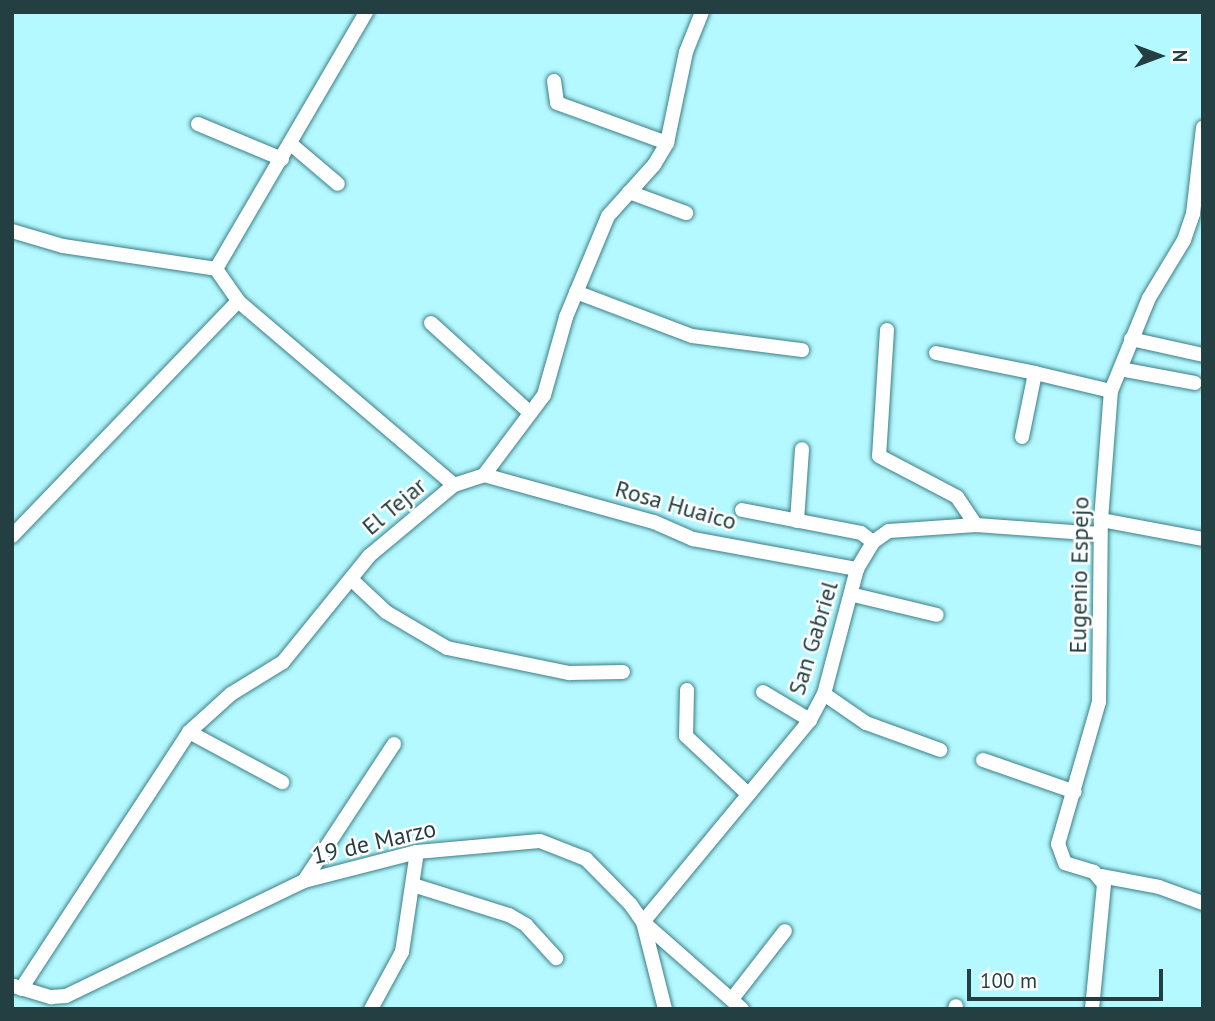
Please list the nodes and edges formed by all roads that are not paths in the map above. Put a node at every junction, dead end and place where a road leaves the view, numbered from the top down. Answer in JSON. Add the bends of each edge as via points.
{"nodes":[{"id":1,"x":366,"y":12,"type":"edge"},
{"id":2,"x":702,"y":12,"type":"edge"},
{"id":3,"x":554,"y":80,"type":"dead end"},
{"id":4,"x":198,"y":124,"type":"dead end"},
{"id":5,"x":1202,"y":137,"type":"edge"},
{"id":6,"x":667,"y":143,"type":"junction"},
{"id":7,"x":292,"y":145,"type":"junction"},
{"id":8,"x":282,"y":159,"type":"junction"},
{"id":9,"x":338,"y":184,"type":"dead end"},
{"id":10,"x":628,"y":192,"type":"junction"},
{"id":11,"x":686,"y":214,"type":"dead end"},
{"id":12,"x":12,"y":231,"type":"edge"},
{"id":13,"x":216,"y":270,"type":"junction"},
{"id":14,"x":576,"y":292,"type":"junction"},
{"id":15,"x":238,"y":301,"type":"junction"},
{"id":16,"x":431,"y":323,"type":"dead end"},
{"id":17,"x":887,"y":330,"type":"dead end"},
{"id":18,"x":1131,"y":339,"type":"junction"},
{"id":19,"x":802,"y":350,"type":"dead end"},
{"id":20,"x":936,"y":353,"type":"dead end"},
{"id":21,"x":1203,"y":355,"type":"edge"},
{"id":22,"x":1119,"y":369,"type":"junction"},
{"id":23,"x":1035,"y":373,"type":"junction"},
{"id":24,"x":1195,"y":383,"type":"dead end"},
{"id":25,"x":1111,"y":391,"type":"junction"},
{"id":26,"x":529,"y":412,"type":"junction"},
{"id":27,"x":1022,"y":437,"type":"dead end"},
{"id":28,"x":802,"y":449,"type":"dead end"},
{"id":29,"x":484,"y":475,"type":"junction"},
{"id":30,"x":454,"y":485,"type":"junction"},
{"id":31,"x":742,"y":510,"type":"dead end"},
{"id":32,"x":797,"y":521,"type":"junction"},
{"id":33,"x":976,"y":525,"type":"junction"},
{"id":34,"x":1100,"y":527,"type":"junction"},
{"id":35,"x":12,"y":536,"type":"edge"},
{"id":36,"x":1203,"y":539,"type":"edge"},
{"id":37,"x":873,"y":542,"type":"junction"},
{"id":38,"x":857,"y":569,"type":"junction"},
{"id":39,"x":351,"y":579,"type":"junction"},
{"id":40,"x":854,"y":594,"type":"junction"},
{"id":41,"x":937,"y":615,"type":"dead end"},
{"id":42,"x":623,"y":672,"type":"dead end"},
{"id":43,"x":687,"y":690,"type":"dead end"},
{"id":44,"x":763,"y":692,"type":"dead end"},
{"id":45,"x":824,"y":694,"type":"junction"},
{"id":46,"x":810,"y":720,"type":"junction"},
{"id":47,"x":189,"y":732,"type":"junction"},
{"id":48,"x":394,"y":744,"type":"dead end"},
{"id":49,"x":940,"y":750,"type":"dead end"},
{"id":50,"x":983,"y":760,"type":"dead end"},
{"id":51,"x":282,"y":782,"type":"dead end"},
{"id":52,"x":1075,"y":792,"type":"junction"},
{"id":53,"x":748,"y":794,"type":"junction"},
{"id":54,"x":415,"y":867,"type":"junction"},
{"id":55,"x":1101,"y":876,"type":"junction"},
{"id":56,"x":304,"y":881,"type":"junction"},
{"id":57,"x":1203,"y":903,"type":"edge"},
{"id":58,"x":643,"y":922,"type":"junction"},
{"id":59,"x":785,"y":930,"type":"dead end"},
{"id":60,"x":556,"y":958,"type":"dead end"},
{"id":61,"x":17,"y":987,"type":"edge"},
{"id":62,"x":737,"y":1004,"type":"edge"},
{"id":63,"x":371,"y":1009,"type":"edge"},
{"id":64,"x":665,"y":1009,"type":"edge"},
{"id":65,"x":1092,"y":1009,"type":"edge"}],
"edges":[{"from":1,"to":7,"type":"street"},
{"from":2,"to":6,"type":"street","via":[[686,52]]},
{"from":3,"to":6,"type":"street","via":[[558,103]]},
{"from":4,"to":8,"type":"street"},
{"from":5,"to":18,"type":"street","name":"Eugenio Espejo","via":[[1193,214],[1184,240]]},
{"from":6,"to":10,"type":"street","via":[[654,165]]},
{"from":7,"to":8,"type":"street"},
{"from":7,"to":9,"type":"street"},
{"from":8,"to":13,"type":"street"},
{"from":10,"to":11,"type":"street"},
{"from":10,"to":14,"type":"street","via":[[608,216]]},
{"from":12,"to":13,"type":"street","via":[[63,246]]},
{"from":13,"to":15,"type":"street"},
{"from":14,"to":19,"type":"street","via":[[692,336]]},
{"from":14,"to":26,"type":"street","via":[[544,395]]},
{"from":15,"to":30,"type":"street"},
{"from":15,"to":35,"type":"street"},
{"from":16,"to":26,"type":"street"},
{"from":17,"to":33,"type":"street","via":[[879,456],[957,497]]},
{"from":18,"to":21,"type":"street"},
{"from":18,"to":22,"type":"street","name":"Eugenio Espejo"},
{"from":20,"to":23,"type":"street"},
{"from":22,"to":24,"type":"street"},
{"from":22,"to":25,"type":"street","name":"Eugenio Espejo"},
{"from":23,"to":25,"type":"street"},
{"from":23,"to":27,"type":"street"},
{"from":25,"to":34,"type":"street","name":"Eugenio Espejo"},
{"from":26,"to":29,"type":"street"},
{"from":28,"to":32,"type":"street"},
{"from":29,"to":30,"type":"street","name":"El Tejar"},
{"from":29,"to":38,"type":"street","name":"Rosa Huaico","via":[[654,522],[693,539]]},
{"from":30,"to":39,"type":"street","name":"El Tejar","via":[[369,556]]},
{"from":31,"to":32,"type":"street"},
{"from":32,"to":37,"type":"street","via":[[861,533]]},
{"from":33,"to":34,"type":"street"},
{"from":33,"to":37,"type":"street","via":[[889,531]]},
{"from":34,"to":36,"type":"street"},
{"from":34,"to":52,"type":"street","name":"Eugenio Espejo","via":[[1099,702]]},
{"from":37,"to":38,"type":"street","name":"San Gabriel"},
{"from":38,"to":40,"type":"street","name":"San Gabriel"},
{"from":39,"to":42,"type":"street","via":[[386,612],[447,648],[569,673]]},
{"from":39,"to":47,"type":"street","name":"El Tejar","via":[[283,662],[231,694]]},
{"from":40,"to":41,"type":"street"},
{"from":40,"to":45,"type":"street","name":"San Gabriel"},
{"from":43,"to":53,"type":"street","via":[[686,736]]},
{"from":44,"to":46,"type":"street"},
{"from":45,"to":46,"type":"street","name":"San Gabriel"},
{"from":45,"to":49,"type":"street","via":[[866,723]]},
{"from":46,"to":53,"type":"street","name":"San Gabriel"},
{"from":47,"to":51,"type":"street"},
{"from":47,"to":61,"type":"street","name":"El Tejar"},
{"from":48,"to":56,"type":"street"},
{"from":50,"to":52,"type":"street"},
{"from":52,"to":55,"type":"street","name":"Eugenio Espejo","via":[[1058,844],[1059,856],[1065,863]]},
{"from":53,"to":58,"type":"street","name":"San Gabriel"},
{"from":54,"to":56,"type":"street","name":"19 de Marzo"},
{"from":54,"to":58,"type":"street","name":"19 de Marzo","via":[[514,841],[561,847],[604,873]]},
{"from":54,"to":60,"type":"street","via":[[526,925]]},
{"from":54,"to":63,"type":"street","via":[[402,952]]},
{"from":55,"to":57,"type":"street","via":[[1159,887]]},
{"from":55,"to":65,"type":"street","via":[[1104,895]]},
{"from":56,"to":61,"type":"street","name":"19 de Marzo","via":[[66,996]]},
{"from":58,"to":62,"type":"street"},
{"from":58,"to":64,"type":"street","name":"19 de Marzo"},
{"from":59,"to":62,"type":"street"}]}
